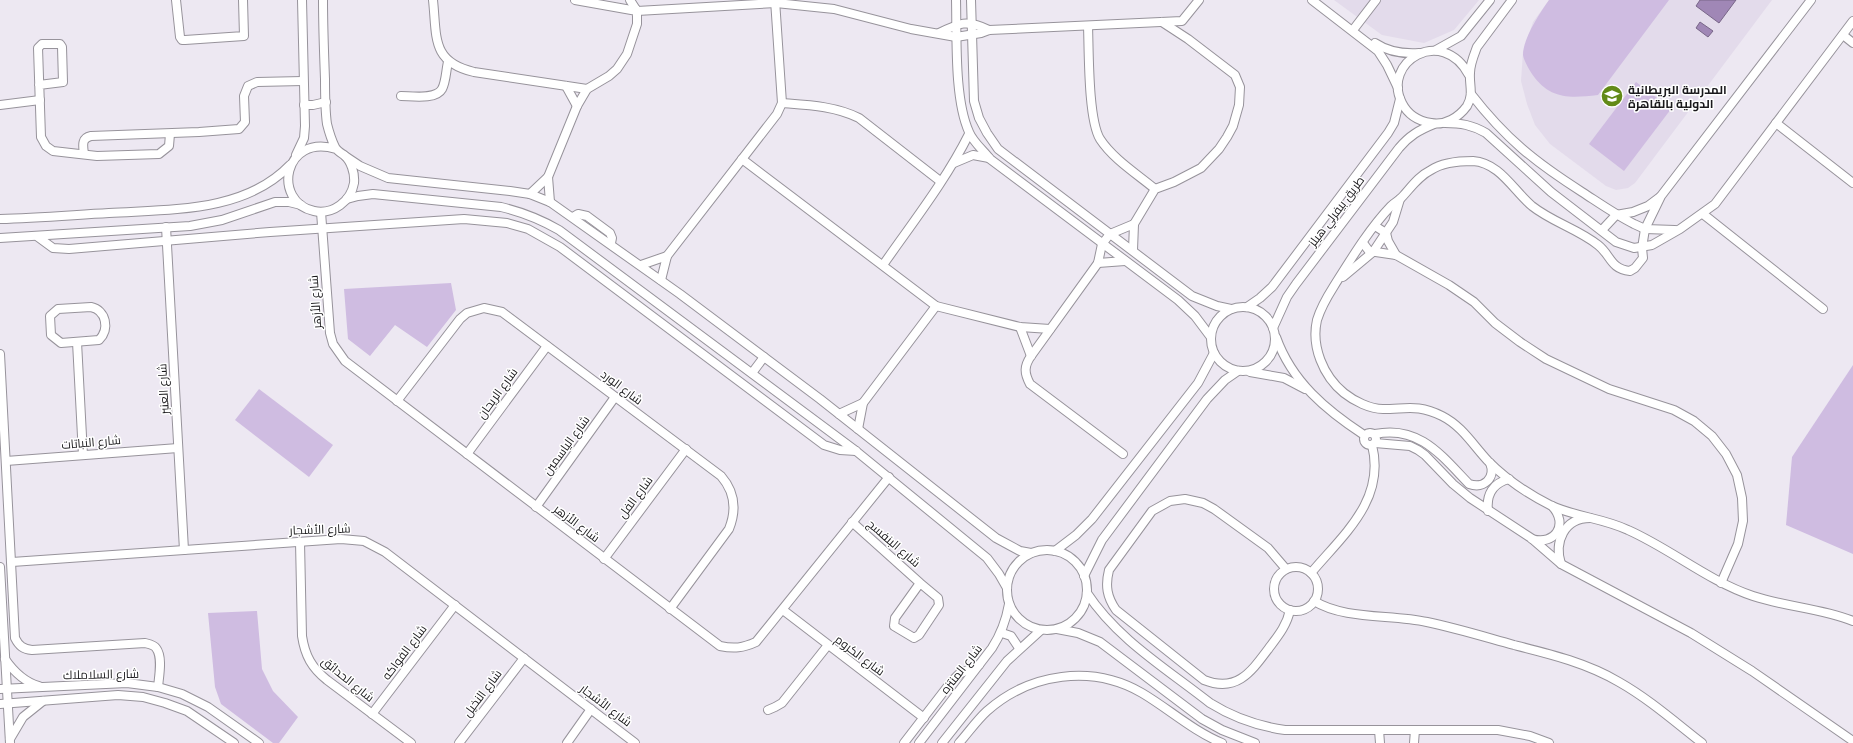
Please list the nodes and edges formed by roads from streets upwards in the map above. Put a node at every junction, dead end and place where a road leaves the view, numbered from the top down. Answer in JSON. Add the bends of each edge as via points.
{"nodes":[{"id":1,"x":176,"y":0,"type":"edge"},
{"id":2,"x":242,"y":0,"type":"edge"},
{"id":3,"x":302,"y":0,"type":"edge"},
{"id":4,"x":323,"y":0,"type":"edge"},
{"id":5,"x":433,"y":0,"type":"edge"},
{"id":6,"x":575,"y":0,"type":"edge"},
{"id":7,"x":630,"y":0,"type":"edge"},
{"id":8,"x":956,"y":0,"type":"edge"},
{"id":9,"x":971,"y":0,"type":"edge"},
{"id":10,"x":1199,"y":0,"type":"edge"},
{"id":11,"x":1312,"y":0,"type":"edge"},
{"id":12,"x":1319,"y":0,"type":"edge"},
{"id":13,"x":1376,"y":0,"type":"edge"},
{"id":14,"x":1490,"y":0,"type":"edge"},
{"id":15,"x":1512,"y":0,"type":"edge"},
{"id":16,"x":1811,"y":0,"type":"edge"},
{"id":17,"x":776,"y":1,"type":"edge"},
{"id":18,"x":637,"y":11,"type":"junction"},
{"id":19,"x":1182,"y":21,"type":"junction"},
{"id":20,"x":1853,"y":21,"type":"edge"},
{"id":21,"x":1162,"y":22,"type":"junction"},
{"id":22,"x":972,"y":23,"type":"junction"},
{"id":23,"x":957,"y":24,"type":"junction"},
{"id":24,"x":1088,"y":26,"type":"junction"},
{"id":25,"x":1354,"y":29,"type":"junction"},
{"id":26,"x":989,"y":30,"type":"junction"},
{"id":27,"x":939,"y":33,"type":"junction"},
{"id":28,"x":973,"y":35,"type":"junction"},
{"id":29,"x":1843,"y":35,"type":"junction"},
{"id":30,"x":956,"y":37,"type":"junction"},
{"id":31,"x":1188,"y":39,"type":"junction"},
{"id":32,"x":1853,"y":42,"type":"edge"},
{"id":33,"x":1436,"y":50,"type":"junction"},
{"id":34,"x":1424,"y":52,"type":"junction"},
{"id":35,"x":448,"y":62,"type":"junction"},
{"id":36,"x":1469,"y":75,"type":"junction"},
{"id":37,"x":303,"y":81,"type":"junction"},
{"id":38,"x":39,"y":85,"type":"junction"},
{"id":39,"x":566,"y":86,"type":"junction"},
{"id":40,"x":1398,"y":88,"type":"junction"},
{"id":41,"x":587,"y":89,"type":"junction"},
{"id":42,"x":1471,"y":94,"type":"junction"},
{"id":43,"x":400,"y":96,"type":"dead end"},
{"id":44,"x":1400,"y":99,"type":"junction"},
{"id":45,"x":0,"y":100,"type":"edge"},
{"id":46,"x":40,"y":100,"type":"junction"},
{"id":47,"x":14,"y":102,"type":"junction"},
{"id":48,"x":326,"y":102,"type":"junction"},
{"id":49,"x":782,"y":103,"type":"junction"},
{"id":50,"x":0,"y":104,"type":"edge"},
{"id":51,"x":304,"y":105,"type":"junction"},
{"id":52,"x":577,"y":106,"type":"junction"},
{"id":53,"x":1445,"y":123,"type":"junction"},
{"id":54,"x":1776,"y":123,"type":"junction"},
{"id":55,"x":1434,"y":124,"type":"junction"},
{"id":56,"x":170,"y":134,"type":"junction"},
{"id":57,"x":969,"y":134,"type":"junction"},
{"id":58,"x":336,"y":149,"type":"junction"},
{"id":59,"x":998,"y":149,"type":"junction"},
{"id":60,"x":84,"y":154,"type":"junction"},
{"id":61,"x":346,"y":156,"type":"junction"},
{"id":62,"x":742,"y":159,"type":"junction"},
{"id":63,"x":990,"y":159,"type":"junction"},
{"id":64,"x":294,"y":160,"type":"junction"},
{"id":65,"x":954,"y":163,"type":"junction"},
{"id":66,"x":548,"y":177,"type":"junction"},
{"id":67,"x":1561,"y":179,"type":"junction"},
{"id":68,"x":940,"y":181,"type":"junction"},
{"id":69,"x":1853,"y":183,"type":"edge"},
{"id":70,"x":1155,"y":189,"type":"junction"},
{"id":71,"x":1551,"y":192,"type":"junction"},
{"id":72,"x":530,"y":194,"type":"junction"},
{"id":73,"x":1661,"y":196,"type":"junction"},
{"id":74,"x":347,"y":199,"type":"junction"},
{"id":75,"x":1400,"y":199,"type":"junction"},
{"id":76,"x":550,"y":202,"type":"junction"},
{"id":77,"x":301,"y":205,"type":"junction"},
{"id":78,"x":321,"y":212,"type":"junction"},
{"id":79,"x":0,"y":213,"type":"edge"},
{"id":80,"x":1616,"y":214,"type":"junction"},
{"id":81,"x":1703,"y":214,"type":"junction"},
{"id":82,"x":0,"y":219,"type":"edge"},
{"id":83,"x":16,"y":219,"type":"junction"},
{"id":84,"x":1134,"y":224,"type":"junction"},
{"id":85,"x":1376,"y":226,"type":"junction"},
{"id":86,"x":166,"y":228,"type":"junction"},
{"id":87,"x":322,"y":228,"type":"junction"},
{"id":88,"x":1645,"y":229,"type":"junction"},
{"id":89,"x":1602,"y":230,"type":"junction"},
{"id":90,"x":1676,"y":230,"type":"junction"},
{"id":91,"x":1386,"y":233,"type":"junction"},
{"id":92,"x":1110,"y":234,"type":"junction"},
{"id":93,"x":38,"y":237,"type":"junction"},
{"id":94,"x":0,"y":238,"type":"edge"},
{"id":95,"x":167,"y":240,"type":"junction"},
{"id":96,"x":1363,"y":243,"type":"junction"},
{"id":97,"x":1102,"y":244,"type":"junction"},
{"id":98,"x":1642,"y":248,"type":"junction"},
{"id":99,"x":1133,"y":250,"type":"junction"},
{"id":100,"x":1373,"y":252,"type":"junction"},
{"id":101,"x":1396,"y":255,"type":"junction"},
{"id":102,"x":667,"y":256,"type":"junction"},
{"id":103,"x":1125,"y":261,"type":"junction"},
{"id":104,"x":1098,"y":263,"type":"junction"},
{"id":105,"x":641,"y":264,"type":"junction"},
{"id":106,"x":883,"y":265,"type":"junction"},
{"id":107,"x":661,"y":280,"type":"junction"},
{"id":108,"x":1334,"y":286,"type":"junction"},
{"id":109,"x":936,"y":306,"type":"junction"},
{"id":110,"x":1247,"y":307,"type":"junction"},
{"id":111,"x":1231,"y":309,"type":"junction"},
{"id":112,"x":1823,"y":309,"type":"dead end"},
{"id":113,"x":1020,"y":327,"type":"junction"},
{"id":114,"x":1050,"y":329,"type":"junction"},
{"id":115,"x":1274,"y":330,"type":"junction"},
{"id":116,"x":1210,"y":336,"type":"junction"},
{"id":117,"x":77,"y":342,"type":"junction"},
{"id":118,"x":547,"y":346,"type":"junction"},
{"id":119,"x":1214,"y":353,"type":"junction"},
{"id":120,"x":0,"y":354,"type":"edge"},
{"id":121,"x":1031,"y":356,"type":"junction"},
{"id":122,"x":764,"y":357,"type":"junction"},
{"id":123,"x":1238,"y":371,"type":"junction"},
{"id":124,"x":1247,"y":371,"type":"junction"},
{"id":125,"x":752,"y":373,"type":"junction"},
{"id":126,"x":1306,"y":389,"type":"junction"},
{"id":127,"x":615,"y":397,"type":"junction"},
{"id":128,"x":397,"y":401,"type":"junction"},
{"id":129,"x":863,"y":404,"type":"junction"},
{"id":130,"x":839,"y":414,"type":"junction"},
{"id":131,"x":858,"y":429,"type":"junction"},
{"id":132,"x":1374,"y":441,"type":"junction"},
{"id":133,"x":178,"y":448,"type":"junction"},
{"id":134,"x":686,"y":449,"type":"junction"},
{"id":135,"x":856,"y":451,"type":"junction"},
{"id":136,"x":467,"y":454,"type":"junction"},
{"id":137,"x":1123,"y":454,"type":"dead end"},
{"id":138,"x":83,"y":455,"type":"junction"},
{"id":139,"x":6,"y":461,"type":"junction"},
{"id":140,"x":1490,"y":463,"type":"junction"},
{"id":141,"x":889,"y":477,"type":"junction"},
{"id":142,"x":1509,"y":479,"type":"junction"},
{"id":143,"x":1490,"y":485,"type":"junction"},
{"id":144,"x":1552,"y":506,"type":"junction"},
{"id":145,"x":536,"y":507,"type":"junction"},
{"id":146,"x":1488,"y":511,"type":"junction"},
{"id":147,"x":1595,"y":518,"type":"junction"},
{"id":148,"x":852,"y":522,"type":"junction"},
{"id":149,"x":1559,"y":533,"type":"junction"},
{"id":150,"x":1531,"y":538,"type":"junction"},
{"id":151,"x":300,"y":542,"type":"junction"},
{"id":152,"x":184,"y":550,"type":"junction"},
{"id":153,"x":1055,"y":551,"type":"junction"},
{"id":154,"x":1031,"y":553,"type":"junction"},
{"id":155,"x":604,"y":559,"type":"junction"},
{"id":156,"x":12,"y":562,"type":"junction"},
{"id":157,"x":1561,"y":564,"type":"junction"},
{"id":158,"x":0,"y":566,"type":"edge"},
{"id":159,"x":1286,"y":569,"type":"junction"},
{"id":160,"x":1311,"y":573,"type":"junction"},
{"id":161,"x":0,"y":574,"type":"edge"},
{"id":162,"x":1084,"y":576,"type":"junction"},
{"id":163,"x":920,"y":582,"type":"junction"},
{"id":164,"x":1721,"y":583,"type":"junction"},
{"id":165,"x":1007,"y":588,"type":"junction"},
{"id":166,"x":1087,"y":593,"type":"junction"},
{"id":167,"x":1314,"y":601,"type":"junction"},
{"id":168,"x":1009,"y":604,"type":"junction"},
{"id":169,"x":455,"y":605,"type":"junction"},
{"id":170,"x":670,"y":609,"type":"junction"},
{"id":171,"x":783,"y":610,"type":"junction"},
{"id":172,"x":1290,"y":610,"type":"junction"},
{"id":173,"x":3,"y":617,"type":"junction"},
{"id":174,"x":13,"y":617,"type":"junction"},
{"id":175,"x":1853,"y":621,"type":"edge"},
{"id":176,"x":1056,"y":629,"type":"junction"},
{"id":177,"x":1041,"y":630,"type":"junction"},
{"id":178,"x":1002,"y":633,"type":"junction"},
{"id":179,"x":828,"y":644,"type":"junction"},
{"id":180,"x":1019,"y":648,"type":"junction"},
{"id":181,"x":524,"y":658,"type":"junction"},
{"id":182,"x":5,"y":659,"type":"junction"},
{"id":183,"x":980,"y":665,"type":"junction"},
{"id":184,"x":47,"y":687,"type":"junction"},
{"id":185,"x":158,"y":687,"type":"junction"},
{"id":186,"x":3,"y":689,"type":"edge"},
{"id":187,"x":52,"y":700,"type":"junction"},
{"id":188,"x":43,"y":701,"type":"junction"},
{"id":189,"x":3,"y":703,"type":"edge"},
{"id":190,"x":1183,"y":706,"type":"junction"},
{"id":191,"x":591,"y":709,"type":"junction"},
{"id":192,"x":768,"y":710,"type":"dead end"},
{"id":193,"x":372,"y":714,"type":"junction"},
{"id":194,"x":1176,"y":715,"type":"junction"},
{"id":195,"x":924,"y":718,"type":"junction"},
{"id":196,"x":1379,"y":730,"type":"junction"},
{"id":197,"x":1415,"y":730,"type":"junction"},
{"id":198,"x":10,"y":741,"type":"edge"},
{"id":199,"x":1853,"y":741,"type":"edge"},
{"id":200,"x":234,"y":743,"type":"edge"},
{"id":201,"x":259,"y":743,"type":"edge"},
{"id":202,"x":411,"y":743,"type":"edge"},
{"id":203,"x":459,"y":743,"type":"edge"},
{"id":204,"x":567,"y":743,"type":"edge"},
{"id":205,"x":635,"y":743,"type":"edge"},
{"id":206,"x":904,"y":743,"type":"edge"},
{"id":207,"x":919,"y":743,"type":"edge"},
{"id":208,"x":942,"y":743,"type":"edge"},
{"id":209,"x":959,"y":743,"type":"edge"},
{"id":210,"x":1222,"y":743,"type":"edge"},
{"id":211,"x":1255,"y":743,"type":"edge"},
{"id":212,"x":1380,"y":743,"type":"edge"},
{"id":213,"x":1414,"y":743,"type":"edge"},
{"id":214,"x":1550,"y":743,"type":"edge"},
{"id":215,"x":1702,"y":743,"type":"edge"}],
"edges":[{"from":1,"to":2,"type":"street","via":[[180,36],[185,40],[244,36]]},
{"from":3,"to":37,"type":"street"},
{"from":4,"to":48,"type":"street"},
{"from":5,"to":35,"type":"street","via":[[437,39],[441,52]]},
{"from":6,"to":18,"type":"street"},
{"from":7,"to":18,"type":"street"},
{"from":8,"to":23,"type":"street"},
{"from":9,"to":22,"type":"street"},
{"from":10,"to":19,"type":"street"},
{"from":11,"to":25,"type":"street"},
{"from":12,"to":25,"type":"street"},
{"from":13,"to":25,"type":"street"},
{"from":14,"to":33,"type":"street","via":[[1461,36]]},
{"from":15,"to":36,"type":"street","via":[[1477,47]]},
{"from":16,"to":73,"type":"street"},
{"from":17,"to":18,"type":"street"},
{"from":17,"to":27,"type":"street","via":[[834,9]]},
{"from":17,"to":49,"type":"street"},
{"from":18,"to":41,"type":"street","via":[[637,24],[622,62],[609,76]]},
{"from":19,"to":21,"type":"street"},
{"from":19,"to":31,"type":"street"},
{"from":20,"to":29,"type":"street"},
{"from":21,"to":24,"type":"street"},
{"from":21,"to":31,"type":"street"},
{"from":22,"to":23,"type":"street"},
{"from":22,"to":26,"type":"street"},
{"from":22,"to":28,"type":"street"},
{"from":23,"to":27,"type":"street"},
{"from":23,"to":30,"type":"street"},
{"from":24,"to":26,"type":"street"},
{"from":24,"to":70,"type":"street","via":[[1090,84],[1100,138]]},
{"from":25,"to":34,"type":"street","via":[[1384,48],[1401,52]]},
{"from":25,"to":40,"type":"street","via":[[1381,54]]},
{"from":26,"to":28,"type":"street"},
{"from":27,"to":30,"type":"street"},
{"from":28,"to":30,"type":"street"},
{"from":28,"to":59,"type":"street","via":[[974,101],[979,118]]},
{"from":29,"to":32,"type":"street"},
{"from":29,"to":54,"type":"street"},
{"from":30,"to":57,"type":"street","via":[[959,88],[963,116]]},
{"from":31,"to":70,"type":"street","via":[[1235,75],[1240,86],[1239,104],[1227,137],[1201,168]]},
{"from":33,"to":34,"type":"street"},
{"from":33,"to":36,"type":"street","via":[[1456,57]]},
{"from":34,"to":40,"type":"street","via":[[1413,57],[1405,66]]},
{"from":35,"to":39,"type":"street","via":[[460,69],[474,72]]},
{"from":35,"to":43,"type":"street","via":[[444,86],[440,93]]},
{"from":36,"to":42,"type":"street"},
{"from":37,"to":51,"type":"street"},
{"from":37,"to":56,"type":"street","via":[[257,82],[248,86],[244,96],[245,122],[239,129]]},
{"from":38,"to":38,"type":"street","via":[[62,83],[60,44],[38,46]]},
{"from":38,"to":46,"type":"street"},
{"from":39,"to":41,"type":"street"},
{"from":39,"to":52,"type":"street"},
{"from":40,"to":44,"type":"street"},
{"from":41,"to":52,"type":"street"},
{"from":42,"to":53,"type":"street","via":[[1462,112]]},
{"from":42,"to":67,"type":"street","via":[[1486,114],[1517,145]]},
{"from":44,"to":55,"type":"street","via":[[1413,117]]},
{"from":44,"to":110,"type":"street","name":"طريق بيفرلي هيلز","via":[[1394,123],[1388,133],[1272,287]]},
{"from":45,"to":47,"type":"street"},
{"from":46,"to":47,"type":"street"},
{"from":46,"to":60,"type":"street","via":[[41,137],[46,146],[57,152]]},
{"from":47,"to":50,"type":"street"},
{"from":48,"to":51,"type":"street"},
{"from":48,"to":58,"type":"street","via":[[327,125]]},
{"from":49,"to":62,"type":"street","via":[[777,114]]},
{"from":49,"to":68,"type":"street","via":[[846,111],[859,118]]},
{"from":51,"to":64,"type":"street","via":[[304,138]]},
{"from":52,"to":66,"type":"street"},
{"from":53,"to":55,"type":"street"},
{"from":53,"to":71,"type":"street","via":[[1461,123],[1486,133]]},
{"from":54,"to":69,"type":"street"},
{"from":54,"to":81,"type":"street","via":[[1715,204]]},
{"from":55,"to":115,"type":"street","name":"طريق بيفرلي هيلز","via":[[1408,137],[1399,148],[1296,284],[1282,307]]},
{"from":56,"to":60,"type":"street","via":[[169,146],[160,154]]},
{"from":56,"to":60,"type":"street","via":[[88,137],[83,142]]},
{"from":57,"to":63,"type":"street"},
{"from":57,"to":65,"type":"street"},
{"from":58,"to":61,"type":"street"},
{"from":58,"to":64,"type":"street","via":[[314,146],[304,150]]},
{"from":59,"to":63,"type":"street"},
{"from":59,"to":92,"type":"street"},
{"from":61,"to":72,"type":"street","via":[[360,166],[388,178]]},
{"from":61,"to":74,"type":"street","via":[[354,172],[354,182]]},
{"from":62,"to":102,"type":"street"},
{"from":62,"to":106,"type":"street"},
{"from":63,"to":65,"type":"street","via":[[973,155]]},
{"from":63,"to":97,"type":"street"},
{"from":64,"to":77,"type":"street","via":[[288,174],[289,186],[293,197]]},
{"from":64,"to":83,"type":"street","via":[[269,183],[223,202],[177,209]]},
{"from":65,"to":68,"type":"street"},
{"from":66,"to":72,"type":"street"},
{"from":66,"to":76,"type":"street"},
{"from":67,"to":71,"type":"street"},
{"from":67,"to":80,"type":"street"},
{"from":68,"to":106,"type":"street"},
{"from":70,"to":84,"type":"street"},
{"from":71,"to":89,"type":"street"},
{"from":72,"to":76,"type":"street"},
{"from":73,"to":80,"type":"street","via":[[1643,208]]},
{"from":73,"to":88,"type":"street"},
{"from":74,"to":78,"type":"street","via":[[336,208]]},
{"from":74,"to":125,"type":"street","via":[[373,194],[500,207],[521,211],[541,219]]},
{"from":75,"to":85,"type":"street","via":[[1391,206]]},
{"from":75,"to":91,"type":"street"},
{"from":75,"to":98,"type":"street","via":[[1430,170],[1444,164],[1476,161],[1497,170],[1532,206],[1598,245],[1616,267],[1630,271],[1635,268],[1643,258]]},
{"from":76,"to":105,"type":"street"},
{"from":77,"to":78,"type":"street"},
{"from":77,"to":86,"type":"street","via":[[275,202],[222,220]]},
{"from":78,"to":87,"type":"street","name":"شارع الأزهر"},
{"from":79,"to":83,"type":"street"},
{"from":80,"to":88,"type":"street"},
{"from":80,"to":89,"type":"street"},
{"from":81,"to":90,"type":"street"},
{"from":81,"to":112,"type":"street"},
{"from":82,"to":83,"type":"street"},
{"from":84,"to":92,"type":"street"},
{"from":84,"to":99,"type":"street"},
{"from":85,"to":91,"type":"street"},
{"from":85,"to":96,"type":"street"},
{"from":86,"to":93,"type":"street"},
{"from":86,"to":95,"type":"street","name":"شارع العنبر"},
{"from":87,"to":95,"type":"street"},
{"from":87,"to":128,"type":"street","name":"شارع الأزهر","via":[[330,334],[333,344],[345,361]]},
{"from":87,"to":135,"type":"street","via":[[464,219],[507,223],[528,229],[560,247],[824,445]]},
{"from":88,"to":90,"type":"street"},
{"from":88,"to":98,"type":"street"},
{"from":89,"to":98,"type":"street","via":[[1616,242]]},
{"from":90,"to":98,"type":"street","via":[[1660,241]]},
{"from":91,"to":100,"type":"street"},
{"from":91,"to":101,"type":"street"},
{"from":92,"to":97,"type":"street"},
{"from":92,"to":99,"type":"street"},
{"from":93,"to":94,"type":"street"},
{"from":93,"to":95,"type":"street","via":[[53,248],[60,249]]},
{"from":95,"to":133,"type":"street","name":"شارع العنبر"},
{"from":96,"to":100,"type":"street","via":[[1366,249]]},
{"from":96,"to":108,"type":"street"},
{"from":97,"to":103,"type":"street"},
{"from":97,"to":104,"type":"street"},
{"from":99,"to":111,"type":"street","via":[[1192,296]]},
{"from":100,"to":101,"type":"street"},
{"from":100,"to":108,"type":"street"},
{"from":101,"to":164,"type":"street","via":[[1474,302],[1495,323],[1546,359],[1609,389],[1674,410],[1694,421],[1712,436],[1726,454],[1737,475],[1742,498],[1743,521],[1738,544]]},
{"from":102,"to":105,"type":"street"},
{"from":102,"to":107,"type":"street"},
{"from":103,"to":104,"type":"street"},
{"from":103,"to":116,"type":"street","via":[[1186,307]]},
{"from":104,"to":114,"type":"street"},
{"from":105,"to":107,"type":"street"},
{"from":106,"to":109,"type":"street"},
{"from":107,"to":122,"type":"street"},
{"from":108,"to":140,"type":"street","via":[[1323,302],[1317,322],[1316,342],[1320,361],[1330,379],[1344,394],[1361,404],[1381,409],[1416,408],[1442,416],[1465,433]]},
{"from":109,"to":113,"type":"street"},
{"from":109,"to":129,"type":"street"},
{"from":110,"to":111,"type":"street"},
{"from":110,"to":115,"type":"street","via":[[1263,314]]},
{"from":111,"to":116,"type":"street","via":[[1217,320]]},
{"from":113,"to":114,"type":"street"},
{"from":113,"to":121,"type":"street"},
{"from":114,"to":121,"type":"street"},
{"from":115,"to":124,"type":"street","via":[[1275,343],[1272,353],[1266,362]]},
{"from":115,"to":126,"type":"street","via":[[1282,353]]},
{"from":116,"to":119,"type":"street"},
{"from":117,"to":117,"type":"street","via":[[99,340],[102,337],[105,330],[104,314],[100,310],[91,307],[58,309],[52,313],[51,335],[61,343]]},
{"from":117,"to":138,"type":"street"},
{"from":118,"to":127,"type":"street","name":"شارع الورد"},
{"from":118,"to":128,"type":"street","name":"شارع الورد","via":[[502,312],[475,309],[460,319]]},
{"from":118,"to":136,"type":"street","name":"شارع الريحان"},
{"from":119,"to":123,"type":"street","via":[[1224,365]]},
{"from":119,"to":153,"type":"street","via":[[1191,392],[1092,519]]},
{"from":120,"to":139,"type":"street"},
{"from":121,"to":137,"type":"street","via":[[1025,369],[1030,384]]},
{"from":122,"to":125,"type":"street"},
{"from":122,"to":130,"type":"street"},
{"from":123,"to":124,"type":"street"},
{"from":123,"to":162,"type":"street","via":[[1225,380],[1207,399],[1102,540]]},
{"from":124,"to":126,"type":"street","via":[[1284,378]]},
{"from":125,"to":135,"type":"street"},
{"from":126,"to":132,"type":"street","via":[[1329,410],[1364,435],[1364,443]]},
{"from":127,"to":134,"type":"street","name":"شارع الورد"},
{"from":127,"to":145,"type":"street","name":"شارع الياسمين"},
{"from":128,"to":136,"type":"street","name":"شارع الأزهر"},
{"from":129,"to":130,"type":"street"},
{"from":129,"to":131,"type":"street"},
{"from":130,"to":131,"type":"street"},
{"from":131,"to":154,"type":"street","via":[[996,538]]},
{"from":132,"to":143,"type":"street","via":[[1388,432],[1412,436],[1433,448],[1469,484]]},
{"from":132,"to":146,"type":"street","via":[[1410,446],[1418,450],[1453,484]]},
{"from":132,"to":160,"type":"street","via":[[1375,472],[1367,503]]},
{"from":133,"to":138,"type":"street","name":"شارع النباتات"},
{"from":133,"to":152,"type":"street","name":"شارع العنبر"},
{"from":134,"to":155,"type":"street","name":"شارع الفل"},
{"from":134,"to":170,"type":"street","name":"شارع الورد","via":[[726,481],[734,508],[729,529]]},
{"from":135,"to":141,"type":"street"},
{"from":136,"to":145,"type":"street","name":"شارع الأزهر"},
{"from":138,"to":139,"type":"street","name":"شارع النباتات"},
{"from":139,"to":156,"type":"street"},
{"from":140,"to":142,"type":"street"},
{"from":140,"to":143,"type":"street"},
{"from":141,"to":148,"type":"street","name":"شارع الأزهر"},
{"from":141,"to":165,"type":"street","via":[[989,560]]},
{"from":142,"to":143,"type":"street"},
{"from":142,"to":144,"type":"street"},
{"from":143,"to":146,"type":"street"},
{"from":144,"to":147,"type":"street"},
{"from":144,"to":149,"type":"street","via":[[1560,518]]},
{"from":145,"to":155,"type":"street","name":"شارع الأزهر"},
{"from":146,"to":150,"type":"street"},
{"from":147,"to":149,"type":"street","via":[[1577,521]]},
{"from":147,"to":164,"type":"street","via":[[1632,531]]},
{"from":148,"to":163,"type":"street","name":"شارع البنفسج"},
{"from":148,"to":171,"type":"street","name":"شارع الأزهر"},
{"from":149,"to":150,"type":"street","via":[[1546,540],[1538,541]]},
{"from":149,"to":157,"type":"street","via":[[1558,550]]},
{"from":150,"to":157,"type":"street"},
{"from":151,"to":152,"type":"street","name":"شارع الأشجار"},
{"from":151,"to":169,"type":"street","name":"شارع الأشجار","via":[[353,539],[375,546]]},
{"from":151,"to":193,"type":"street","name":"شارع الحدائق","via":[[302,636],[309,661],[317,672]]},
{"from":152,"to":156,"type":"street","name":"شارع الأشجار"},
{"from":153,"to":154,"type":"street"},
{"from":153,"to":162,"type":"street","via":[[1073,560]]},
{"from":154,"to":165,"type":"street","via":[[1014,567]]},
{"from":155,"to":170,"type":"street","name":"شارع الأزهر"},
{"from":156,"to":174,"type":"street"},
{"from":157,"to":199,"type":"street","via":[[1691,633],[1752,671]]},
{"from":158,"to":161,"type":"street"},
{"from":159,"to":160,"type":"street","via":[[1299,567]]},
{"from":159,"to":172,"type":"street","via":[[1276,578],[1274,592],[1279,604]]},
{"from":159,"to":172,"type":"street","via":[[1268,548],[1212,508],[1193,500],[1177,500],[1152,511],[1109,570],[1106,580],[1110,602],[1116,610],[1204,680],[1218,684],[1236,682],[1251,672],[1284,628]]},
{"from":160,"to":167,"type":"street","via":[[1318,584]]},
{"from":161,"to":173,"type":"street"},
{"from":162,"to":166,"type":"street"},
{"from":163,"to":163,"type":"street","name":"شارع البنفسج","via":[[894,620],[894,626],[914,638],[919,635],[939,605],[938,598]]},
{"from":164,"to":175,"type":"street","via":[[1764,599]]},
{"from":165,"to":168,"type":"street"},
{"from":166,"to":176,"type":"street","via":[[1085,603],[1077,616],[1066,626]]},
{"from":166,"to":196,"type":"street","via":[[1098,610],[1122,634],[1210,703],[1238,718],[1285,730]]},
{"from":167,"to":172,"type":"street","via":[[1301,611]]},
{"from":167,"to":215,"type":"street","via":[[1342,612],[1407,618],[1439,624],[1582,664],[1619,681]]},
{"from":168,"to":177,"type":"street","via":[[1017,616],[1028,625]]},
{"from":168,"to":178,"type":"street","name":"شارع المنتزه"},
{"from":169,"to":181,"type":"street","name":"شارع الأشجار"},
{"from":169,"to":193,"type":"street","name":"شارع الفواكه"},
{"from":170,"to":171,"type":"street","name":"شارع الأزهر","via":[[720,646],[732,649],[756,642]]},
{"from":171,"to":179,"type":"street","name":"شارع الكروم"},
{"from":173,"to":174,"type":"street"},
{"from":173,"to":182,"type":"street"},
{"from":174,"to":185,"type":"street","via":[[15,638],[25,649],[153,645],[159,656]]},
{"from":176,"to":177,"type":"street"},
{"from":176,"to":190,"type":"street","via":[[1078,633],[1100,642]]},
{"from":177,"to":180,"type":"street"},
{"from":178,"to":180,"type":"street","via":[[1011,636]]},
{"from":178,"to":183,"type":"street","name":"شارع المنتزه"},
{"from":179,"to":192,"type":"street","via":[[782,702]]},
{"from":179,"to":195,"type":"street","name":"شارع الكروم"},
{"from":180,"to":208,"type":"street"},
{"from":181,"to":191,"type":"street","name":"شارع الأشجار"},
{"from":181,"to":203,"type":"street","name":"شارع النخيل"},
{"from":182,"to":184,"type":"street","via":[[25,680]]},
{"from":182,"to":186,"type":"street"},
{"from":183,"to":195,"type":"street","via":[[959,674]]},
{"from":183,"to":207,"type":"street","name":"شارع المنتزه"},
{"from":184,"to":185,"type":"street","name":"شارع السلاملاك","via":[[127,683]]},
{"from":184,"to":186,"type":"street","name":"شارع السلاملاك"},
{"from":184,"to":187,"type":"street"},
{"from":185,"to":201,"type":"street","name":"شارع السلاملاك","via":[[208,706]]},
{"from":186,"to":189,"type":"street"},
{"from":187,"to":188,"type":"street","name":"شارع السلاملاك"},
{"from":187,"to":200,"type":"street","name":"شارع السلاملاك","via":[[118,695],[143,697],[187,711]]},
{"from":188,"to":189,"type":"street","name":"شارع السلاملاك"},
{"from":188,"to":198,"type":"street","via":[[23,717]]},
{"from":189,"to":198,"type":"street"},
{"from":190,"to":194,"type":"street"},
{"from":190,"to":211,"type":"street","via":[[1222,730]]},
{"from":191,"to":204,"type":"street"},
{"from":191,"to":205,"type":"street","name":"شارع الأشجار"},
{"from":193,"to":202,"type":"street","name":"شارع الحدائق"},
{"from":194,"to":209,"type":"street","via":[[1125,684],[1088,676],[1058,677],[1034,682],[1003,699],[986,712]]},
{"from":194,"to":210,"type":"street"},
{"from":195,"to":206,"type":"street"},
{"from":196,"to":197,"type":"street"},
{"from":196,"to":212,"type":"street"},
{"from":197,"to":213,"type":"street"},
{"from":197,"to":214,"type":"street","via":[[1498,730]]}]}
